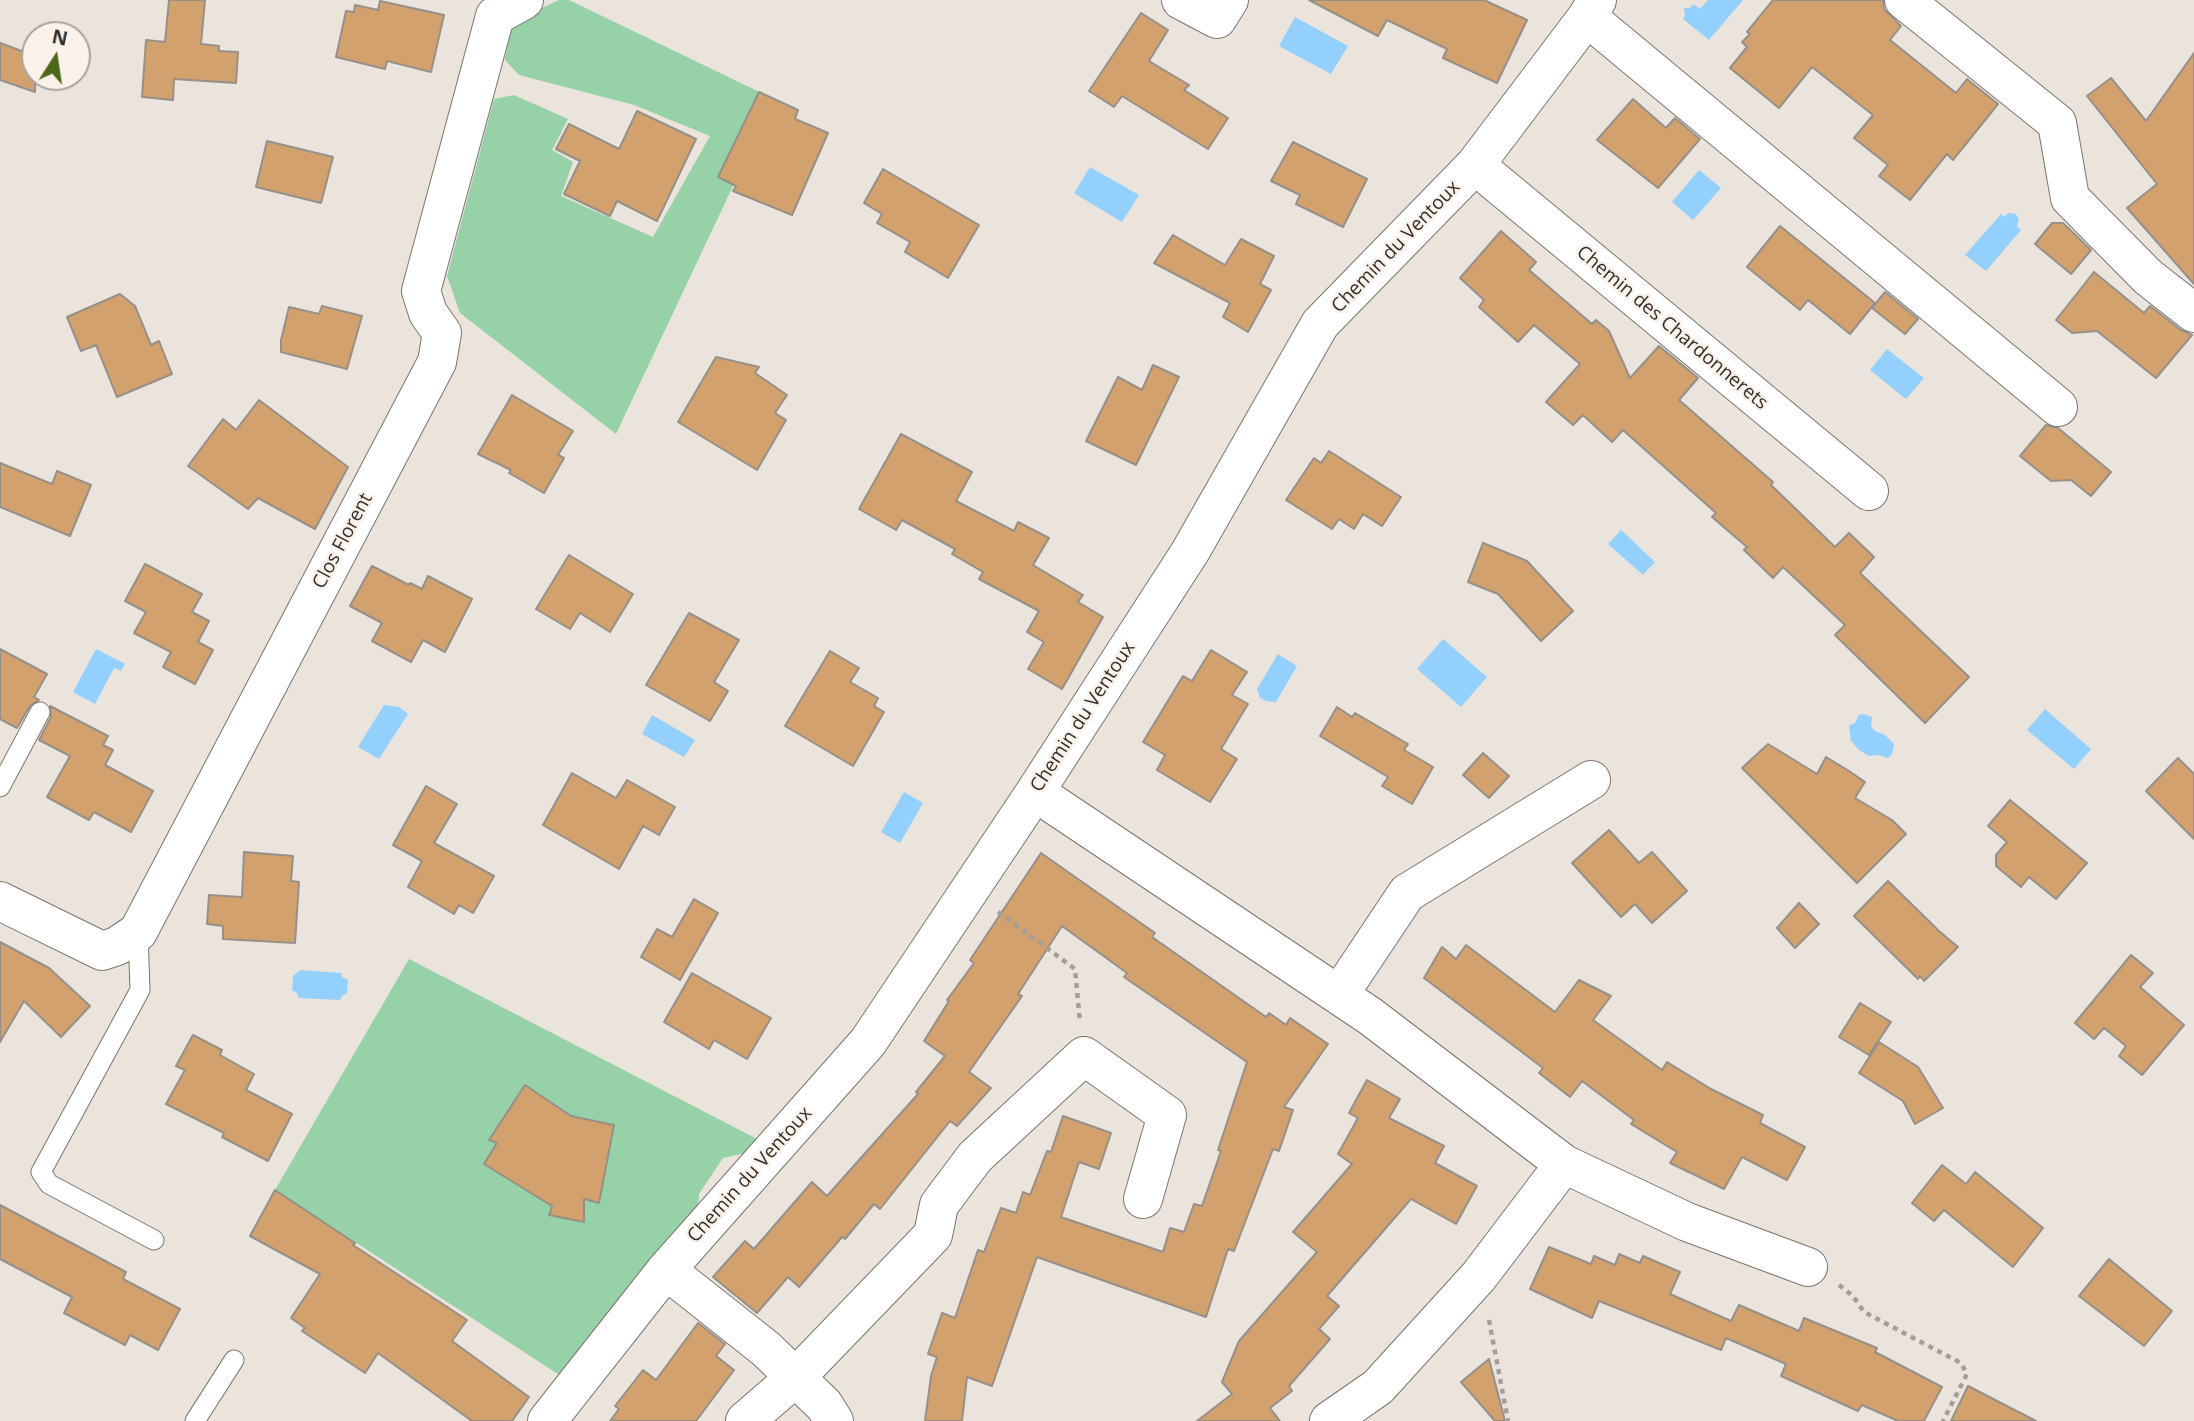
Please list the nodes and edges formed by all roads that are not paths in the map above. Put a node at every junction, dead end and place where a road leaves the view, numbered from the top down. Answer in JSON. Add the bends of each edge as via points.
{"nodes":[{"id":1,"x":524,"y":0,"type":"edge"},
{"id":2,"x":1181,"y":0,"type":"edge"},
{"id":3,"x":1228,"y":0,"type":"edge"},
{"id":4,"x":1903,"y":0,"type":"edge"},
{"id":5,"x":1592,"y":8,"type":"edge"},
{"id":6,"x":1475,"y":165,"type":"junction"},
{"id":7,"x":2194,"y":313,"type":"edge"},
{"id":8,"x":2058,"y":407,"type":"dead end"},
{"id":9,"x":1869,"y":491,"type":"dead end"},
{"id":10,"x":40,"y":712,"type":"dead end"},
{"id":11,"x":1591,"y":780,"type":"dead end"},
{"id":12,"x":0,"y":787,"type":"edge"},
{"id":13,"x":1035,"y":792,"type":"junction"},
{"id":14,"x":0,"y":901,"type":"edge"},
{"id":15,"x":138,"y":932,"type":"junction"},
{"id":16,"x":1339,"y":995,"type":"junction"},
{"id":17,"x":1564,"y":1164,"type":"junction"},
{"id":18,"x":1143,"y":1199,"type":"dead end"},
{"id":19,"x":154,"y":1240,"type":"dead end"},
{"id":20,"x":1808,"y":1267,"type":"road end"},
{"id":21,"x":666,"y":1270,"type":"junction"},
{"id":22,"x":234,"y":1360,"type":"dead end"},
{"id":23,"x":796,"y":1377,"type":"junction"},
{"id":24,"x":195,"y":1421,"type":"edge"},
{"id":25,"x":547,"y":1421,"type":"edge"},
{"id":26,"x":745,"y":1421,"type":"edge"},
{"id":27,"x":834,"y":1421,"type":"edge"},
{"id":28,"x":1329,"y":1421,"type":"edge"}],
"edges":[{"from":1,"to":15,"type":"street","name":"Clos Florent","via":[[495,16],[421,291],[428,313],[442,333],[438,362]]},
{"from":2,"to":3,"type":"street","via":[[1217,19]]},
{"from":4,"to":7,"type":"street","via":[[2057,123],[2070,198],[2148,277]]},
{"from":5,"to":6,"type":"street","name":"Chemin du Ventoux"},
{"from":5,"to":8,"type":"street"},
{"from":6,"to":9,"type":"street","name":"Chemin des Chardonnerets"},
{"from":6,"to":13,"type":"street","name":"Chemin du Ventoux","via":[[1320,324],[1191,552]]},
{"from":10,"to":12,"type":"lane"},
{"from":11,"to":16,"type":"street","via":[[1407,893]]},
{"from":13,"to":16,"type":"street"},
{"from":13,"to":21,"type":"street","name":"Chemin du Ventoux","via":[[868,1042]]},
{"from":14,"to":15,"type":"street","via":[[102,951]]},
{"from":15,"to":19,"type":"lane","via":[[140,990],[41,1171],[49,1184]]},
{"from":16,"to":17,"type":"street"},
{"from":17,"to":20,"type":"street","via":[[1686,1222]]},
{"from":17,"to":28,"type":"street","via":[[1470,1286],[1378,1387]]},
{"from":18,"to":23,"type":"street","via":[[1167,1115],[1084,1056],[975,1157],[939,1205],[933,1235]]},
{"from":21,"to":23,"type":"street"},
{"from":21,"to":25,"type":"street","name":"Chemin du Ventoux"},
{"from":22,"to":24,"type":"lane"},
{"from":23,"to":26,"type":"street"},
{"from":23,"to":27,"type":"street"}]}
